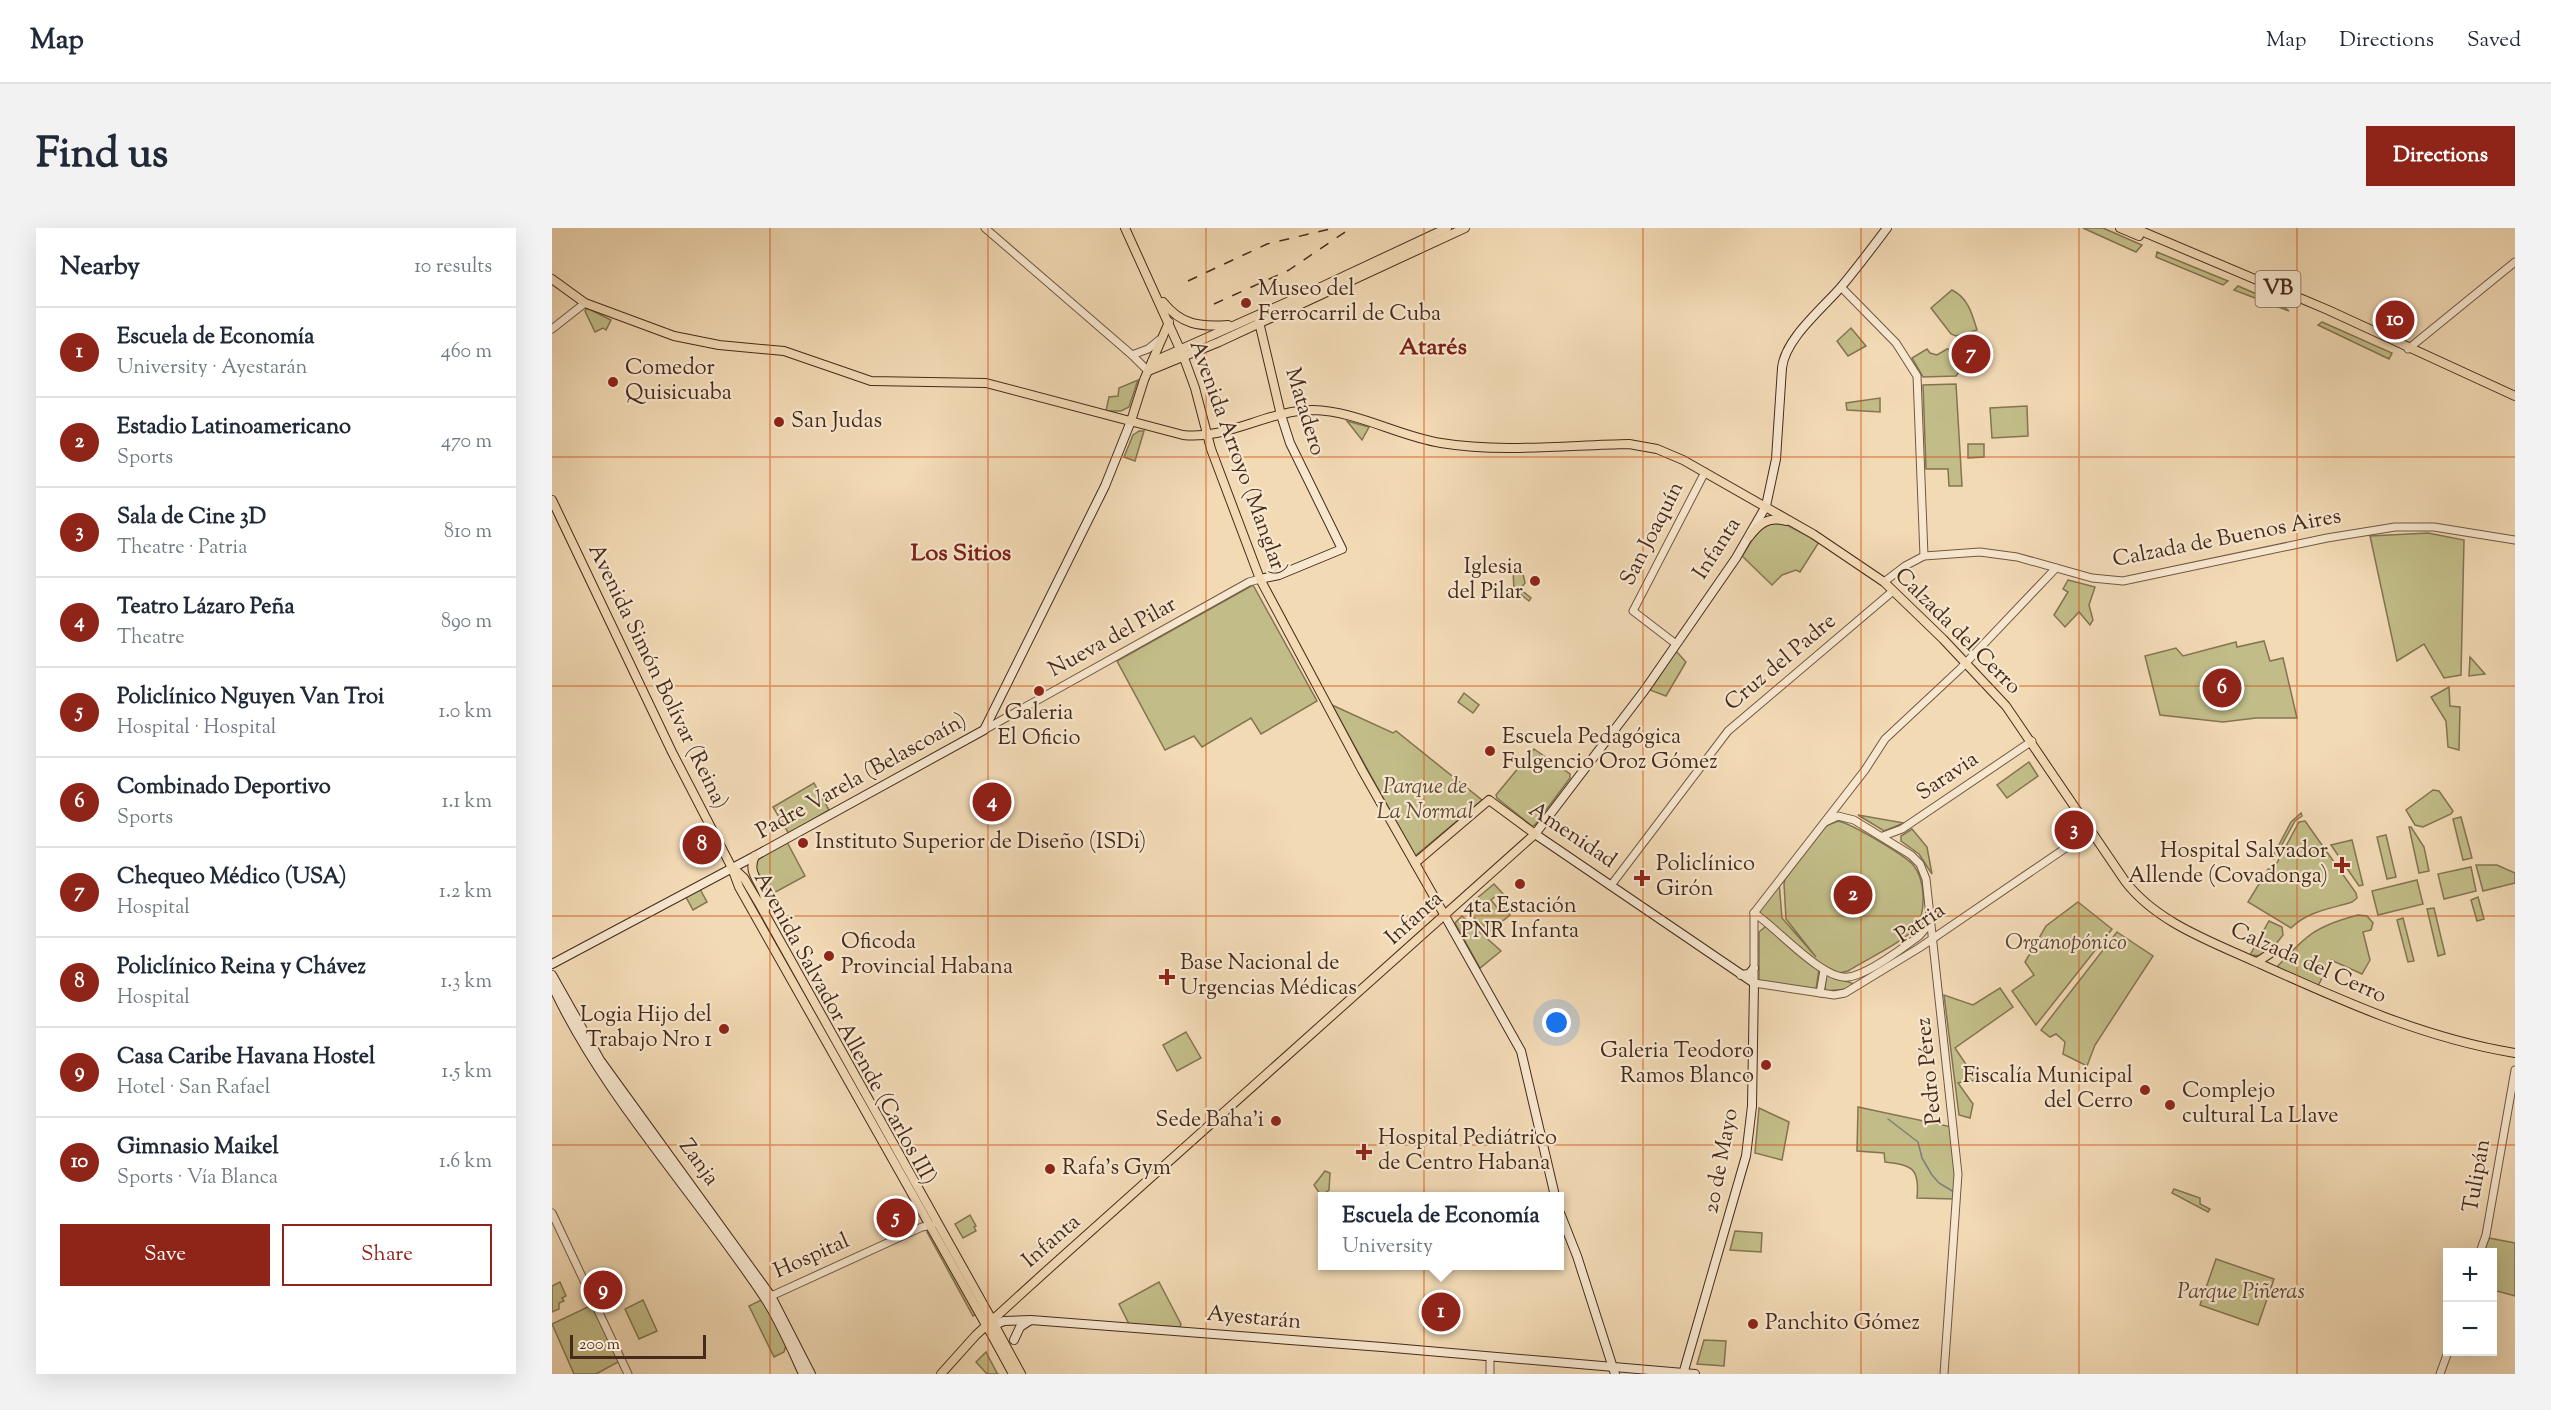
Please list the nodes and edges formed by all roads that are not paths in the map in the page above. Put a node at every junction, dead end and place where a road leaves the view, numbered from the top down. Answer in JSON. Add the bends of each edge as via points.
{"nodes":[{"id":1,"x":985,"y":228,"type":"edge"},
{"id":2,"x":1125,"y":228,"type":"edge"},
{"id":3,"x":1447,"y":228,"type":"edge"},
{"id":4,"x":1465,"y":228,"type":"edge"},
{"id":5,"x":1887,"y":228,"type":"edge"},
{"id":6,"x":2120,"y":228,"type":"edge"},
{"id":7,"x":2134,"y":228,"type":"edge"},
{"id":8,"x":2515,"y":262,"type":"edge"},
{"id":9,"x":552,"y":279,"type":"edge"},
{"id":10,"x":1841,"y":287,"type":"junction"},
{"id":11,"x":1154,"y":292,"type":"junction"},
{"id":12,"x":585,"y":303,"type":"junction"},
{"id":13,"x":1255,"y":320,"type":"junction"},
{"id":14,"x":1169,"y":322,"type":"junction"},
{"id":15,"x":1238,"y":324,"type":"junction"},
{"id":16,"x":552,"y":329,"type":"edge"},
{"id":17,"x":1163,"y":337,"type":"junction"},
{"id":18,"x":2423,"y":338,"type":"junction"},
{"id":19,"x":2408,"y":349,"type":"junction"},
{"id":20,"x":1182,"y":353,"type":"junction"},
{"id":21,"x":1132,"y":355,"type":"junction"},
{"id":22,"x":2428,"y":355,"type":"junction"},
{"id":23,"x":1152,"y":362,"type":"junction"},
{"id":24,"x":2439,"y":362,"type":"junction"},
{"id":25,"x":1148,"y":371,"type":"junction"},
{"id":26,"x":2515,"y":396,"type":"edge"},
{"id":27,"x":1135,"y":405,"type":"junction"},
{"id":28,"x":1281,"y":415,"type":"junction"},
{"id":29,"x":1110,"y":416,"type":"junction"},
{"id":30,"x":1131,"y":421,"type":"junction"},
{"id":31,"x":1207,"y":435,"type":"junction"},
{"id":32,"x":1705,"y":472,"type":"junction"},
{"id":33,"x":552,"y":500,"type":"edge"},
{"id":34,"x":1766,"y":506,"type":"junction"},
{"id":35,"x":1800,"y":526,"type":"junction"},
{"id":36,"x":1749,"y":537,"type":"junction"},
{"id":37,"x":2515,"y":540,"type":"edge"},
{"id":38,"x":1924,"y":556,"type":"junction"},
{"id":39,"x":2056,"y":568,"type":"junction"},
{"id":40,"x":1260,"y":579,"type":"junction"},
{"id":41,"x":1884,"y":582,"type":"junction"},
{"id":42,"x":1893,"y":591,"type":"junction"},
{"id":43,"x":1676,"y":644,"type":"junction"},
{"id":44,"x":1966,"y":663,"type":"junction"},
{"id":45,"x":984,"y":730,"type":"junction"},
{"id":46,"x":2032,"y":741,"type":"junction"},
{"id":47,"x":1833,"y":816,"type":"junction"},
{"id":48,"x":1902,"y":829,"type":"junction"},
{"id":49,"x":2092,"y":830,"type":"junction"},
{"id":50,"x":1535,"y":834,"type":"junction"},
{"id":51,"x":1882,"y":836,"type":"junction"},
{"id":52,"x":1900,"y":847,"type":"junction"},
{"id":53,"x":755,"y":856,"type":"junction"},
{"id":54,"x":1415,"y":863,"type":"junction"},
{"id":55,"x":732,"y":868,"type":"junction"},
{"id":56,"x":1612,"y":884,"type":"junction"},
{"id":57,"x":1930,"y":904,"type":"junction"},
{"id":58,"x":1754,"y":913,"type":"junction"},
{"id":59,"x":1445,"y":916,"type":"junction"},
{"id":60,"x":766,"y":917,"type":"junction"},
{"id":61,"x":1769,"y":924,"type":"junction"},
{"id":62,"x":1755,"y":928,"type":"junction"},
{"id":63,"x":1923,"y":931,"type":"junction"},
{"id":64,"x":1933,"y":933,"type":"junction"},
{"id":65,"x":1919,"y":948,"type":"junction"},
{"id":66,"x":2274,"y":951,"type":"dead end"},
{"id":67,"x":1936,"y":956,"type":"junction"},
{"id":68,"x":2257,"y":962,"type":"junction"},
{"id":69,"x":552,"y":964,"type":"edge"},
{"id":70,"x":1754,"y":968,"type":"junction"},
{"id":71,"x":1824,"y":970,"type":"junction"},
{"id":72,"x":552,"y":975,"type":"edge"},
{"id":73,"x":1739,"y":975,"type":"junction"},
{"id":74,"x":1754,"y":983,"type":"junction"},
{"id":75,"x":552,"y":985,"type":"edge"},
{"id":76,"x":1820,"y":993,"type":"junction"},
{"id":77,"x":1753,"y":1000,"type":"junction"},
{"id":78,"x":2515,"y":1053,"type":"edge"},
{"id":79,"x":2515,"y":1070,"type":"edge"},
{"id":80,"x":1554,"y":1192,"type":"edge"},
{"id":81,"x":552,"y":1213,"type":"edge"},
{"id":82,"x":1564,"y":1223,"type":"edge"},
{"id":83,"x":930,"y":1224,"type":"junction"},
{"id":84,"x":940,"y":1227,"type":"junction"},
{"id":85,"x":2481,"y":1248,"type":"edge"},
{"id":86,"x":768,"y":1297,"type":"junction"},
{"id":87,"x":1031,"y":1320,"type":"junction"},
{"id":88,"x":990,"y":1324,"type":"junction"},
{"id":89,"x":1014,"y":1340,"type":"dead end"},
{"id":90,"x":2447,"y":1356,"type":"edge"},
{"id":91,"x":1490,"y":1358,"type":"junction"},
{"id":92,"x":1612,"y":1372,"type":"edge"},
{"id":93,"x":628,"y":1374,"type":"edge"},
{"id":94,"x":803,"y":1374,"type":"edge"},
{"id":95,"x":811,"y":1374,"type":"edge"},
{"id":96,"x":941,"y":1374,"type":"edge"},
{"id":97,"x":1013,"y":1374,"type":"edge"},
{"id":98,"x":1021,"y":1374,"type":"edge"},
{"id":99,"x":1490,"y":1374,"type":"edge"},
{"id":100,"x":1620,"y":1374,"type":"edge"},
{"id":101,"x":1683,"y":1374,"type":"edge"},
{"id":102,"x":1695,"y":1374,"type":"edge"},
{"id":103,"x":1944,"y":1374,"type":"edge"},
{"id":104,"x":2440,"y":1374,"type":"edge"}],
"edges":[{"from":1,"to":21,"type":"street"},
{"from":2,"to":11,"type":"main road","name":"Avenida Arroyo (Manglar)"},
{"from":3,"to":13,"type":"main road"},
{"from":4,"to":13,"type":"main road"},
{"from":5,"to":10,"type":"main road","name":"Infanta"},
{"from":6,"to":19,"type":"main road","number":"VB"},
{"from":7,"to":19,"type":"main road","number":"VB"},
{"from":8,"to":18,"type":"street"},
{"from":9,"to":12,"type":"main road","name":"Calzada del Cerro"},
{"from":10,"to":34,"type":"main road","name":"Infanta","via":[[1785,355],[1776,459]]},
{"from":10,"to":38,"type":"street","via":[[1896,344],[1917,376]]},
{"from":11,"to":14,"type":"main road","name":"Avenida Arroyo (Manglar)"},
{"from":11,"to":15,"type":"main road","via":[[1188,323]]},
{"from":12,"to":16,"type":"street"},
{"from":12,"to":29,"type":"main road","name":"Calzada del Cerro","via":[[674,336],[709,344],[790,352],[871,381],[986,383]]},
{"from":13,"to":15,"type":"main road"},
{"from":13,"to":20,"type":"main road"},
{"from":13,"to":28,"type":"main road","name":"Matadero"},
{"from":14,"to":17,"type":"main road","name":"Padre Varela (Belascoaín)"},
{"from":14,"to":20,"type":"main road","name":"Avenida Arroyo (Manglar)"},
{"from":15,"to":20,"type":"main road"},
{"from":17,"to":21,"type":"street"},
{"from":17,"to":23,"type":"main road","name":"Padre Varela (Belascoaín)"},
{"from":18,"to":19,"type":"street"},
{"from":18,"to":22,"type":"street","via":[[2421,347]]},
{"from":19,"to":22,"type":"main road","number":"VB"},
{"from":19,"to":24,"type":"main road","number":"VB"},
{"from":20,"to":23,"type":"main road"},
{"from":20,"to":25,"type":"main road"},
{"from":20,"to":31,"type":"main road","name":"Avenida Arroyo (Manglar)"},
{"from":21,"to":23,"type":"street"},
{"from":21,"to":25,"type":"street"},
{"from":22,"to":24,"type":"main road","number":"VB"},
{"from":23,"to":25,"type":"main road","name":"Padre Varela (Belascoaín)"},
{"from":24,"to":26,"type":"main road","number":"VB"},
{"from":25,"to":27,"type":"main road","name":"Padre Varela (Belascoaín)"},
{"from":27,"to":29,"type":"main road","via":[[1125,413]]},
{"from":27,"to":30,"type":"main road","name":"Padre Varela (Belascoaín)"},
{"from":28,"to":31,"type":"main road","name":"Calzada del Cerro"},
{"from":28,"to":32,"type":"main road","name":"Calzada del Cerro","via":[[1307,410],[1327,412],[1416,438],[1462,446],[1637,445],[1667,453]]},
{"from":28,"to":40,"type":"main road","name":"Matadero","via":[[1290,443],[1342,549]]},
{"from":29,"to":30,"type":"main road","name":"Calzada del Cerro"},
{"from":30,"to":31,"type":"main road","name":"Calzada del Cerro","via":[[1175,434]]},
{"from":30,"to":45,"type":"main road","name":"Padre Varela (Belascoaín)","via":[[1105,486]]},
{"from":31,"to":40,"type":"main road","name":"Avenida Arroyo (Manglar)"},
{"from":32,"to":34,"type":"main road","name":"Calzada del Cerro"},
{"from":32,"to":43,"type":"street","name":"San Joaquín","via":[[1633,611]]},
{"from":33,"to":55,"type":"main road","name":"Avenida Simón Bolívar (Reina)","via":[[654,717]]},
{"from":34,"to":35,"type":"main road","name":"Calzada del Cerro"},
{"from":34,"to":36,"type":"main road","name":"Infanta"},
{"from":35,"to":36,"type":"main road","via":[[1773,519],[1762,522]]},
{"from":35,"to":41,"type":"main road","name":"Calzada del Cerro"},
{"from":36,"to":43,"type":"main road","name":"Infanta"},
{"from":37,"to":39,"type":"street","name":"Calzada de Buenos Aires","via":[[2406,526],[2327,537],[2123,581]]},
{"from":38,"to":39,"type":"street","name":"Calzada de Buenos Aires","via":[[1988,552]]},
{"from":38,"to":41,"type":"street","name":"Calzada de Buenos Aires"},
{"from":39,"to":44,"type":"street"},
{"from":40,"to":45,"type":"street","name":"Nueva del Pilar"},
{"from":40,"to":54,"type":"main road","name":"Avenida Arroyo (Manglar)"},
{"from":41,"to":42,"type":"main road","name":"Calzada del Cerro"},
{"from":42,"to":44,"type":"main road","name":"Calzada del Cerro"},
{"from":42,"to":56,"type":"street","name":"Cruz del Padre","via":[[1728,731]]},
{"from":43,"to":50,"type":"main road","name":"Infanta"},
{"from":44,"to":46,"type":"main road","name":"Calzada del Cerro"},
{"from":44,"to":47,"type":"street","via":[[1885,739]]},
{"from":45,"to":53,"type":"main road","name":"Padre Varela (Belascoaín)"},
{"from":46,"to":48,"type":"street","name":"Saravia"},
{"from":46,"to":49,"type":"main road","name":"Calzada del Cerro"},
{"from":47,"to":51,"type":"street","name":"Pedro Pérez","via":[[1850,818]]},
{"from":47,"to":58,"type":"street"},
{"from":48,"to":51,"type":"street","name":"Saravia"},
{"from":48,"to":52,"type":"street","via":[[1897,838]]},
{"from":49,"to":64,"type":"street","name":"Patria"},
{"from":49,"to":68,"type":"main road","name":"Calzada del Cerro","via":[[2125,881],[2149,908]]},
{"from":50,"to":54,"type":"main road","name":"Amenidad","via":[[1489,800]]},
{"from":50,"to":56,"type":"main road","name":"Amenidad"},
{"from":50,"to":59,"type":"main road","name":"Infanta"},
{"from":51,"to":52,"type":"street","name":"Pedro Pérez"},
{"from":52,"to":57,"type":"street","name":"Pedro Pérez","via":[[1915,857],[1922,868]]},
{"from":53,"to":55,"type":"main road","name":"Padre Varela (Belascoaín)"},
{"from":53,"to":60,"type":"main road","via":[[752,870],[764,894]]},
{"from":54,"to":59,"type":"main road","name":"Avenida Arroyo (Manglar)"},
{"from":55,"to":60,"type":"main road","name":"Avenida Salvador Allende (Carlos III)","via":[[744,878]]},
{"from":55,"to":69,"type":"main road","name":"Padre Varela (Belascoaín)"},
{"from":55,"to":83,"type":"main road","name":"Avenida Salvador Allende (Carlos III)","via":[[739,887]]},
{"from":56,"to":73,"type":"main road","name":"Amenidad"},
{"from":57,"to":63,"type":"street","name":"Patria"},
{"from":57,"to":64,"type":"street","name":"Pedro Pérez"},
{"from":58,"to":61,"type":"street"},
{"from":58,"to":62,"type":"street","name":"20 de Mayo"},
{"from":59,"to":80,"type":"main road","via":[[1521,1051]]},
{"from":59,"to":88,"type":"main road","name":"Infanta"},
{"from":60,"to":84,"type":"main road","name":"Avenida Salvador Allende (Carlos III)"},
{"from":61,"to":62,"type":"street"},
{"from":61,"to":71,"type":"street"},
{"from":62,"to":70,"type":"street","name":"20 de Mayo"},
{"from":63,"to":64,"type":"street","via":[[1930,926]]},
{"from":63,"to":71,"type":"street","name":"Patria","via":[[1857,975],[1842,978]]},
{"from":64,"to":65,"type":"street","name":"Patria"},
{"from":64,"to":67,"type":"street","name":"Pedro Pérez"},
{"from":65,"to":67,"type":"street","via":[[1928,948]]},
{"from":65,"to":76,"type":"street","name":"Patria","via":[[1850,992]]},
{"from":66,"to":68,"type":"main road"},
{"from":67,"to":103,"type":"street","name":"Pedro Pérez","via":[[1958,1174]]},
{"from":68,"to":78,"type":"main road","name":"Calzada del Cerro","via":[[2421,1031]]},
{"from":70,"to":73,"type":"main road","via":[[1747,975]]},
{"from":70,"to":74,"type":"street","name":"20 de Mayo"},
{"from":71,"to":76,"type":"street"},
{"from":72,"to":86,"type":"main road","name":"Zanja","via":[[600,1060]]},
{"from":73,"to":74,"type":"main road","name":"Amenidad"},
{"from":73,"to":77,"type":"main road","via":[[1749,985]]},
{"from":74,"to":76,"type":"street","name":"Patria"},
{"from":74,"to":77,"type":"main road","name":"20 de Mayo"},
{"from":75,"to":86,"type":"main road","name":"Zanja","via":[[595,1063]]},
{"from":77,"to":101,"type":"main road","name":"20 de Mayo","via":[[1752,1106],[1746,1155]]},
{"from":79,"to":85,"type":"street","name":"Tulipán"},
{"from":81,"to":93,"type":"street"},
{"from":82,"to":92,"type":"main road"},
{"from":83,"to":84,"type":"street"},
{"from":83,"to":86,"type":"street","name":"Hospital"},
{"from":83,"to":88,"type":"main road","name":"Avenida Salvador Allende (Carlos III)"},
{"from":84,"to":88,"type":"main road","name":"Avenida Salvador Allende (Carlos III)"},
{"from":86,"to":94,"type":"main road","name":"Zanja"},
{"from":86,"to":95,"type":"main road","name":"Zanja"},
{"from":87,"to":88,"type":"main road","name":"Ayestarán"},
{"from":87,"to":89,"type":"main road","via":[[1020,1327]]},
{"from":87,"to":91,"type":"main road","name":"Ayestarán"},
{"from":88,"to":96,"type":"main road","name":"Infanta"},
{"from":88,"to":97,"type":"main road","name":"Avenida Salvador Allende (Carlos III)"},
{"from":88,"to":98,"type":"main road","name":"Avenida Salvador Allende (Carlos III)"},
{"from":90,"to":104,"type":"street"},
{"from":91,"to":92,"type":"main road","name":"Ayestarán"},
{"from":91,"to":99,"type":"street"},
{"from":92,"to":100,"type":"main road"},
{"from":92,"to":101,"type":"main road","name":"Ayestarán"},
{"from":101,"to":102,"type":"main road","name":"Ayestarán"}]}
